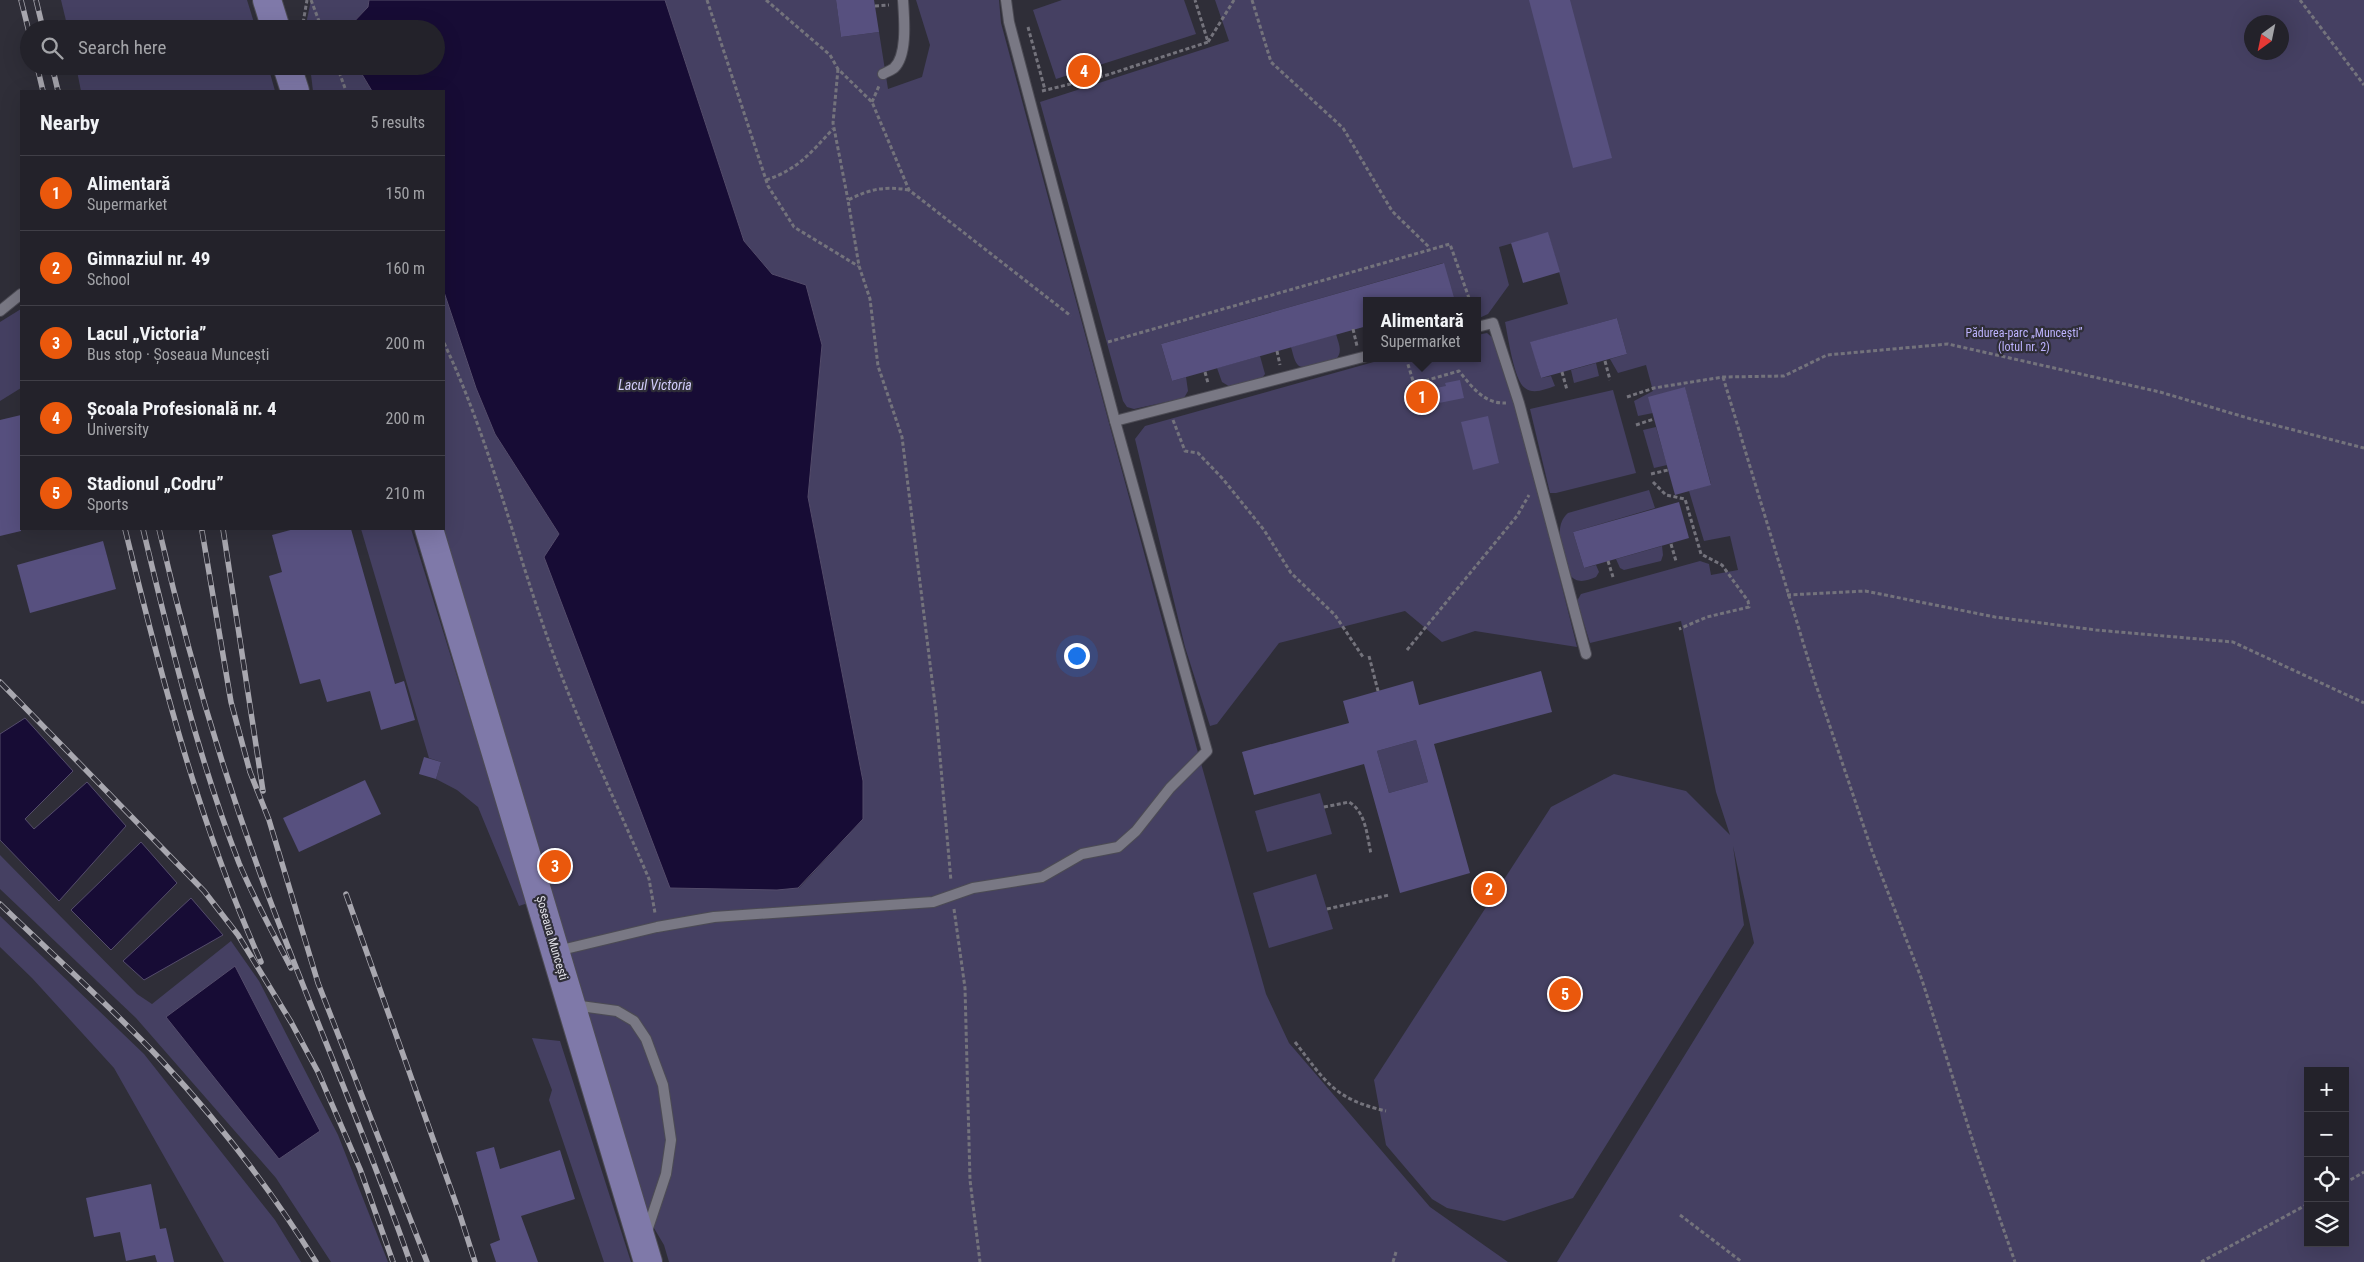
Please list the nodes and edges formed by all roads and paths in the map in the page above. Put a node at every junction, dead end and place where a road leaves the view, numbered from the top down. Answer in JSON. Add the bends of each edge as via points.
{"nodes":[{"id":1,"x":267,"y":0,"type":"edge"},
{"id":2,"x":307,"y":0,"type":"edge"},
{"id":3,"x":311,"y":0,"type":"edge"},
{"id":4,"x":707,"y":0,"type":"edge"},
{"id":5,"x":766,"y":0,"type":"edge"},
{"id":6,"x":903,"y":0,"type":"edge"},
{"id":7,"x":1006,"y":0,"type":"edge"},
{"id":8,"x":1195,"y":0,"type":"edge"},
{"id":9,"x":1234,"y":0,"type":"edge"},
{"id":10,"x":1252,"y":0,"type":"edge"},
{"id":11,"x":2300,"y":0,"type":"edge"},
{"id":12,"x":273,"y":20,"type":"edge"},
{"id":13,"x":304,"y":20,"type":"edge"},
{"id":14,"x":319,"y":20,"type":"edge"},
{"id":15,"x":1026,"y":21,"type":"dead end"},
{"id":16,"x":1208,"y":42,"type":"junction"},
{"id":17,"x":838,"y":69,"type":"junction"},
{"id":18,"x":883,"y":74,"type":"dead end"},
{"id":19,"x":290,"y":75,"type":"edge"},
{"id":20,"x":340,"y":75,"type":"edge"},
{"id":21,"x":2364,"y":85,"type":"edge"},
{"id":22,"x":295,"y":90,"type":"edge"},
{"id":23,"x":346,"y":90,"type":"edge"},
{"id":24,"x":1045,"y":90,"type":"junction"},
{"id":25,"x":1029,"y":94,"type":"junction"},
{"id":26,"x":834,"y":129,"type":"junction"},
{"id":27,"x":766,"y":180,"type":"junction"},
{"id":28,"x":909,"y":190,"type":"junction"},
{"id":29,"x":848,"y":200,"type":"junction"},
{"id":30,"x":1430,"y":249,"type":"junction"},
{"id":31,"x":859,"y":266,"type":"junction"},
{"id":32,"x":20,"y":295,"type":"edge"},
{"id":33,"x":1469,"y":297,"type":"edge"},
{"id":34,"x":0,"y":311,"type":"edge"},
{"id":35,"x":1481,"y":327,"type":"edge"},
{"id":36,"x":445,"y":345,"type":"edge"},
{"id":37,"x":1095,"y":345,"type":"junction"},
{"id":38,"x":1363,"y":357,"type":"edge"},
{"id":39,"x":1605,"y":361,"type":"dead end"},
{"id":40,"x":1407,"y":362,"type":"edge"},
{"id":41,"x":1562,"y":372,"type":"dead end"},
{"id":42,"x":1723,"y":377,"type":"junction"},
{"id":43,"x":1610,"y":380,"type":"dead end"},
{"id":44,"x":1567,"y":390,"type":"dead end"},
{"id":45,"x":1627,"y":397,"type":"dead end"},
{"id":46,"x":1519,"y":403,"type":"junction"},
{"id":47,"x":1169,"y":409,"type":"junction"},
{"id":48,"x":1654,"y":419,"type":"dead end"},
{"id":49,"x":1115,"y":422,"type":"junction"},
{"id":50,"x":1636,"y":425,"type":"dead end"},
{"id":51,"x":2364,"y":448,"type":"edge"},
{"id":52,"x":1668,"y":470,"type":"dead end"},
{"id":53,"x":1651,"y":474,"type":"dead end"},
{"id":54,"x":1540,"y":477,"type":"junction"},
{"id":55,"x":1654,"y":482,"type":"dead end"},
{"id":56,"x":429,"y":530,"type":"edge"},
{"id":57,"x":1670,"y":544,"type":"dead end"},
{"id":58,"x":1608,"y":561,"type":"dead end"},
{"id":59,"x":1676,"y":561,"type":"dead end"},
{"id":60,"x":1612,"y":577,"type":"dead end"},
{"id":61,"x":1788,"y":595,"type":"junction"},
{"id":62,"x":1679,"y":629,"type":"dead end"},
{"id":63,"x":1407,"y":650,"type":"dead end"},
{"id":64,"x":1586,"y":654,"type":"dead end"},
{"id":65,"x":1369,"y":656,"type":"dead end"},
{"id":66,"x":1363,"y":657,"type":"dead end"},
{"id":67,"x":1378,"y":691,"type":"dead end"},
{"id":68,"x":2364,"y":703,"type":"edge"},
{"id":69,"x":1324,"y":807,"type":"dead end"},
{"id":70,"x":1371,"y":854,"type":"dead end"},
{"id":71,"x":1389,"y":895,"type":"dead end"},
{"id":72,"x":952,"y":896,"type":"junction"},
{"id":73,"x":1327,"y":909,"type":"dead end"},
{"id":74,"x":657,"y":927,"type":"junction"},
{"id":75,"x":556,"y":951,"type":"junction"},
{"id":76,"x":571,"y":1004,"type":"junction"},
{"id":77,"x":1295,"y":1042,"type":"dead end"},
{"id":78,"x":1386,"y":1111,"type":"dead end"},
{"id":79,"x":2364,"y":1172,"type":"edge"},
{"id":80,"x":2349,"y":1181,"type":"edge"},
{"id":81,"x":2304,"y":1206,"type":"edge"},
{"id":82,"x":1680,"y":1215,"type":"dead end"},
{"id":83,"x":1396,"y":1252,"type":"dead end"},
{"id":84,"x":646,"y":1253,"type":"edge"},
{"id":85,"x":980,"y":1262,"type":"edge"},
{"id":86,"x":1393,"y":1262,"type":"edge"},
{"id":87,"x":1742,"y":1262,"type":"edge"},
{"id":88,"x":2015,"y":1262,"type":"edge"},
{"id":89,"x":2201,"y":1262,"type":"edge"}],
"edges":[{"from":1,"to":12,"type":"main road"},
{"from":2,"to":13,"type":"path"},
{"from":3,"to":14,"type":"path"},
{"from":4,"to":27,"type":"path"},
{"from":5,"to":17,"type":"path","via":[[830,55]]},
{"from":6,"to":18,"type":"lane","via":[[905,28],[901,55],[894,68]]},
{"from":7,"to":25,"type":"lane"},
{"from":8,"to":16,"type":"path"},
{"from":9,"to":16,"type":"path"},
{"from":10,"to":30,"type":"path","via":[[1271,62],[1343,128],[1392,210]]},
{"from":11,"to":21,"type":"path"},
{"from":15,"to":24,"type":"path"},
{"from":16,"to":24,"type":"path","via":[[1107,75]]},
{"from":17,"to":26,"type":"path"},
{"from":17,"to":28,"type":"path","via":[[872,102]]},
{"from":19,"to":22,"type":"main road"},
{"from":20,"to":23,"type":"path"},
{"from":24,"to":25,"type":"path"},
{"from":25,"to":37,"type":"lane"},
{"from":26,"to":27,"type":"path","via":[[787,174]]},
{"from":26,"to":29,"type":"path"},
{"from":27,"to":31,"type":"path","via":[[794,227]]},
{"from":28,"to":29,"type":"path","via":[[870,189]]},
{"from":28,"to":37,"type":"path","via":[[1069,313]]},
{"from":29,"to":31,"type":"path"},
{"from":30,"to":33,"type":"path","via":[[1450,244]]},
{"from":30,"to":37,"type":"path"},
{"from":31,"to":72,"type":"path","via":[[870,299],[878,366],[902,437],[936,712]]},
{"from":32,"to":34,"type":"lane"},
{"from":35,"to":46,"type":"lane","via":[[1493,323]]},
{"from":36,"to":74,"type":"path","via":[[498,483],[553,653],[649,880]]},
{"from":37,"to":49,"type":"lane"},
{"from":38,"to":47,"type":"lane"},
{"from":39,"to":43,"type":"path"},
{"from":40,"to":46,"type":"path","via":[[1414,384],[1459,371],[1476,393],[1498,404]]},
{"from":41,"to":44,"type":"path"},
{"from":42,"to":45,"type":"path","via":[[1654,388]]},
{"from":42,"to":51,"type":"path","via":[[1784,376],[1827,355],[1948,344],[2160,392]]},
{"from":42,"to":61,"type":"path"},
{"from":46,"to":54,"type":"lane"},
{"from":47,"to":49,"type":"lane"},
{"from":47,"to":66,"type":"path","via":[[1185,451],[1198,453],[1223,480],[1264,530],[1291,573],[1335,615]]},
{"from":48,"to":50,"type":"path"},
{"from":49,"to":72,"type":"lane","via":[[1207,751],[1170,788],[1136,831],[1118,846],[1082,854],[1042,877],[974,888]]},
{"from":52,"to":53,"type":"path"},
{"from":54,"to":63,"type":"path","via":[[1517,516]]},
{"from":54,"to":64,"type":"lane"},
{"from":55,"to":62,"type":"path","via":[[1666,495],[1685,499],[1701,554],[1722,565],[1748,601],[1749,607],[1707,617]]},
{"from":56,"to":75,"type":"main road","name":"Șoseaua Muncești"},
{"from":57,"to":59,"type":"path"},
{"from":58,"to":60,"type":"path"},
{"from":61,"to":68,"type":"path","via":[[1865,591],[1995,617],[2233,642]]},
{"from":61,"to":88,"type":"path","via":[[1872,851],[1922,980]]},
{"from":65,"to":67,"type":"path"},
{"from":69,"to":70,"type":"path","via":[[1349,802],[1355,805],[1362,814]]},
{"from":71,"to":73,"type":"path"},
{"from":72,"to":74,"type":"lane","via":[[933,902],[714,918]]},
{"from":72,"to":85,"type":"path","via":[[966,988],[970,1180]]},
{"from":74,"to":75,"type":"lane"},
{"from":75,"to":76,"type":"main road","name":"Șoseaua Muncești"},
{"from":76,"to":84,"type":"main road","name":"Șoseaua Muncești"},
{"from":76,"to":84,"type":"lane","via":[[616,1011],[634,1021],[646,1039],[663,1085],[671,1140]]},
{"from":77,"to":78,"type":"path","via":[[1342,1097]]},
{"from":79,"to":80,"type":"path"},
{"from":81,"to":89,"type":"path"},
{"from":82,"to":87,"type":"path"},
{"from":83,"to":86,"type":"path"}]}
